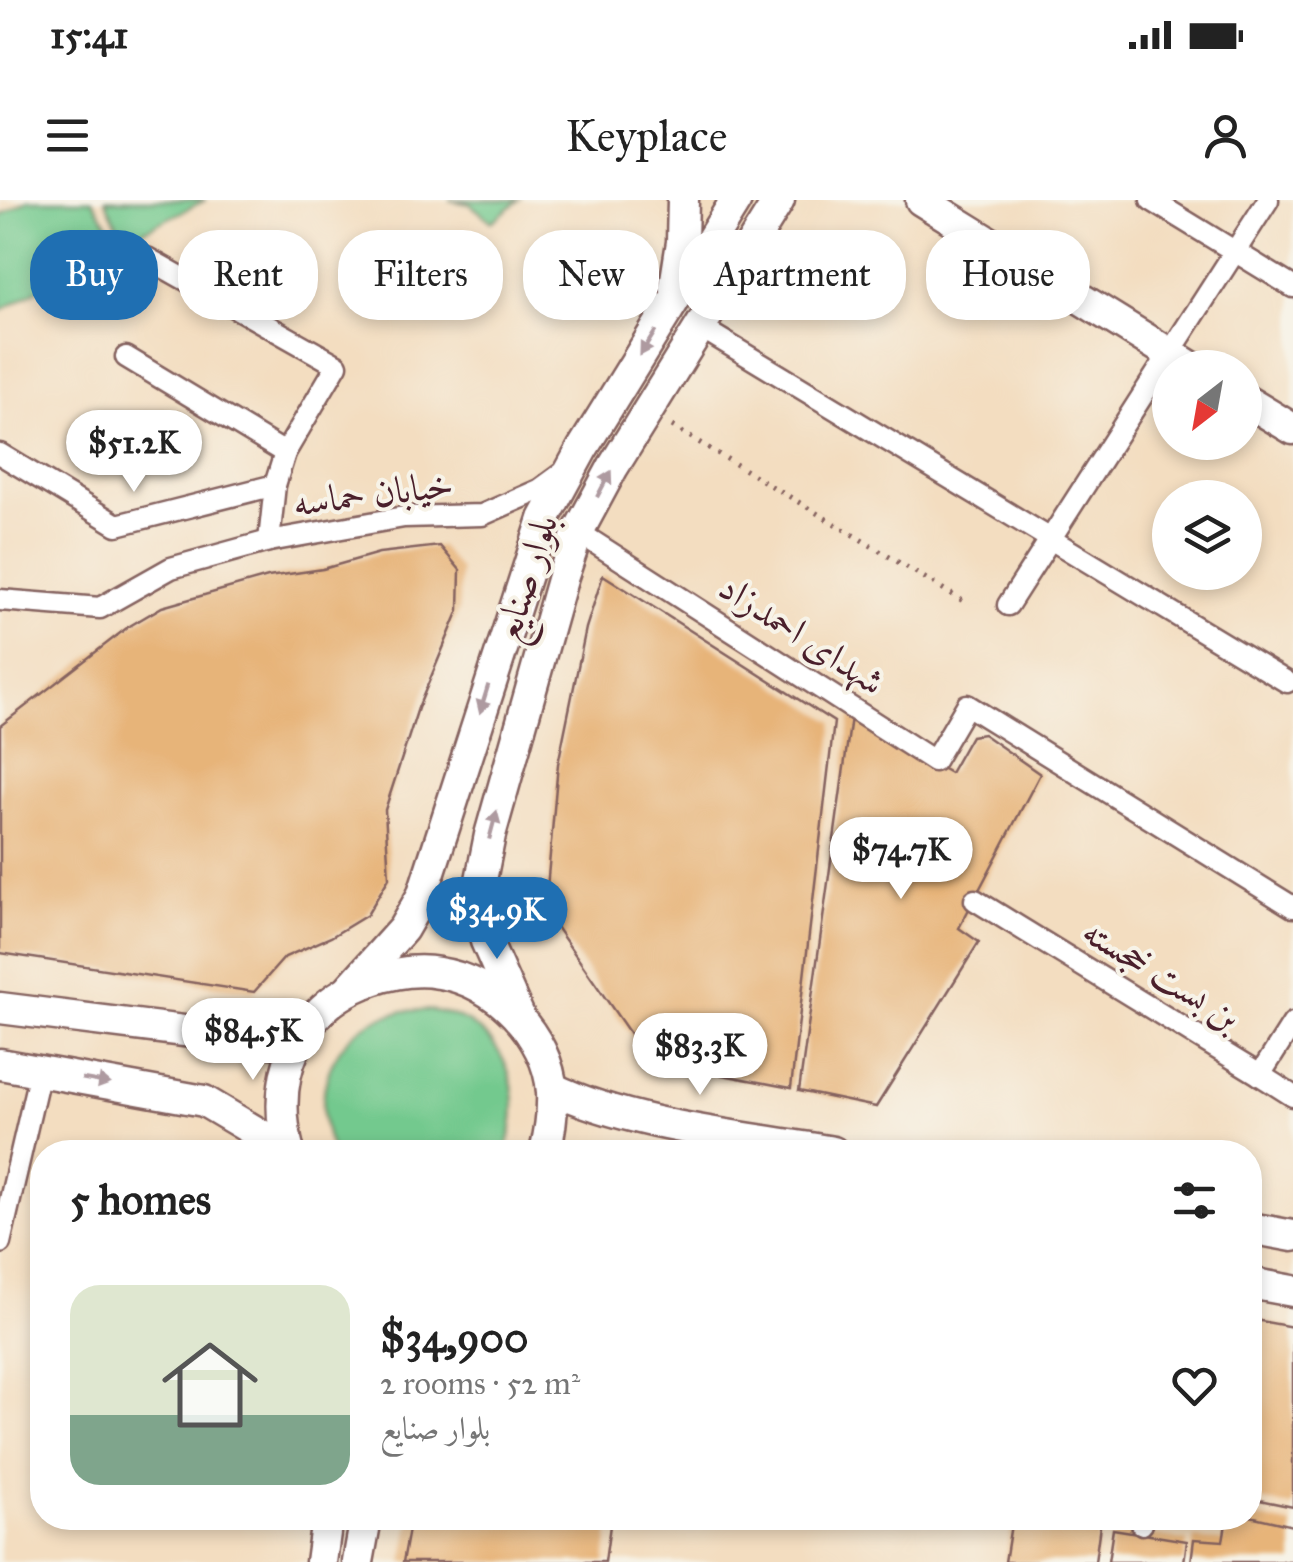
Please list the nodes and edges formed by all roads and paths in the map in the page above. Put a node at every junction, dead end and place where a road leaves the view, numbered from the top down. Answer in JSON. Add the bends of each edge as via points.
{"nodes":[{"id":1,"x":683,"y":200,"type":"edge"},
{"id":2,"x":736,"y":200,"type":"edge"},
{"id":3,"x":779,"y":200,"type":"edge"},
{"id":4,"x":922,"y":200,"type":"edge"},
{"id":5,"x":1151,"y":200,"type":"edge"},
{"id":6,"x":1268,"y":200,"type":"edge"},
{"id":7,"x":1237,"y":253,"type":"junction"},
{"id":8,"x":158,"y":264,"type":"edge"},
{"id":9,"x":1293,"y":287,"type":"edge"},
{"id":10,"x":672,"y":304,"type":"junction"},
{"id":11,"x":700,"y":327,"type":"junction"},
{"id":12,"x":1164,"y":350,"type":"edge"},
{"id":13,"x":1188,"y":350,"type":"edge"},
{"id":14,"x":126,"y":357,"type":"dead end"},
{"id":15,"x":1152,"y":401,"type":"edge"},
{"id":16,"x":1262,"y":410,"type":"edge"},
{"id":17,"x":648,"y":412,"type":"junction"},
{"id":18,"x":1293,"y":429,"type":"edge"},
{"id":19,"x":285,"y":453,"type":"junction"},
{"id":20,"x":0,"y":454,"type":"edge"},
{"id":21,"x":574,"y":464,"type":"junction"},
{"id":22,"x":275,"y":486,"type":"junction"},
{"id":23,"x":578,"y":532,"type":"junction"},
{"id":24,"x":1051,"y":536,"type":"junction"},
{"id":25,"x":269,"y":540,"type":"junction"},
{"id":26,"x":0,"y":600,"type":"edge"},
{"id":27,"x":963,"y":600,"type":"dead end"},
{"id":28,"x":1008,"y":604,"type":"dead end"},
{"id":29,"x":1287,"y":682,"type":"dead end"},
{"id":30,"x":975,"y":900,"type":"dead end"},
{"id":31,"x":1293,"y":907,"type":"edge"},
{"id":32,"x":350,"y":988,"type":"junction"},
{"id":33,"x":0,"y":1008,"type":"edge"},
{"id":34,"x":520,"y":1018,"type":"junction"},
{"id":35,"x":1293,"y":1023,"type":"edge"},
{"id":36,"x":295,"y":1045,"type":"junction"},
{"id":37,"x":0,"y":1064,"type":"edge"},
{"id":38,"x":40,"y":1071,"type":"junction"},
{"id":39,"x":1260,"y":1075,"type":"junction"},
{"id":40,"x":552,"y":1088,"type":"junction"},
{"id":41,"x":1293,"y":1096,"type":"edge"},
{"id":42,"x":269,"y":1140,"type":"edge"},
{"id":43,"x":286,"y":1140,"type":"edge"},
{"id":44,"x":548,"y":1140,"type":"edge"},
{"id":45,"x":765,"y":1140,"type":"edge"},
{"id":46,"x":1262,"y":1230,"type":"edge"},
{"id":47,"x":1293,"y":1236,"type":"edge"},
{"id":48,"x":0,"y":1243,"type":"edge"},
{"id":49,"x":1262,"y":1285,"type":"edge"},
{"id":50,"x":1293,"y":1291,"type":"edge"},
{"id":51,"x":325,"y":1530,"type":"edge"},
{"id":52,"x":364,"y":1530,"type":"edge"},
{"id":53,"x":321,"y":1562,"type":"edge"},
{"id":54,"x":358,"y":1562,"type":"edge"}],
"edges":[{"from":1,"to":10,"type":"street"},
{"from":2,"to":10,"type":"street","name":"بلوار صنایع"},
{"from":3,"to":11,"type":"street","name":"بلوار صنایع"},
{"from":4,"to":12,"type":"street"},
{"from":5,"to":7,"type":"street"},
{"from":6,"to":7,"type":"street"},
{"from":7,"to":9,"type":"street"},
{"from":7,"to":13,"type":"street"},
{"from":8,"to":19,"type":"street","via":[[337,365]]},
{"from":10,"to":21,"type":"street","name":"بلوار صنایع","one_way":true},
{"from":11,"to":17,"type":"street","name":"بلوار صنایع"},
{"from":11,"to":24,"type":"street"},
{"from":14,"to":19,"type":"street"},
{"from":15,"to":24,"type":"street"},
{"from":16,"to":18,"type":"street"},
{"from":23,"to":17,"type":"street","name":"بلوار صنایع","one_way":true},
{"from":17,"to":27,"type":"path"},
{"from":19,"to":22,"type":"street"},
{"from":20,"to":22,"type":"street","via":[[117,525]]},
{"from":21,"to":25,"type":"street","name":"خیابان حماسه","via":[[539,490],[482,515],[404,517]]},
{"from":21,"to":32,"type":"street","name":"بلوار صنایع","one_way":true,"via":[[526,568],[422,896],[403,929]]},
{"from":22,"to":25,"type":"street"},
{"from":23,"to":31,"type":"street","name":"شهدای احمدزاد","via":[[934,761],[967,705]]},
{"from":34,"to":23,"type":"street","name":"بلوار صنایع","one_way":true,"via":[[476,905]]},
{"from":24,"to":28,"type":"street"},
{"from":24,"to":29,"type":"street"},
{"from":25,"to":26,"type":"street","name":"خیابان حماسه","via":[[171,568],[100,608]]},
{"from":30,"to":39,"type":"street","name":"بن بست خجسته"},
{"from":32,"to":34,"type":"street","via":[[394,973],[440,973],[484,988]]},
{"from":32,"to":36,"type":"street","via":[[328,1003]]},
{"from":33,"to":36,"type":"street"},
{"from":34,"to":40,"type":"street","name":"بلوار صنایع"},
{"from":35,"to":39,"type":"street","name":"بن بست خجسته"},
{"from":36,"to":43,"type":"street","via":[[283,1079]]},
{"from":37,"to":38,"type":"street"},
{"from":38,"to":42,"type":"street","one_way":true,"via":[[204,1101]]},
{"from":38,"to":48,"type":"street"},
{"from":39,"to":41,"type":"street"},
{"from":40,"to":44,"type":"street"},
{"from":40,"to":45,"type":"street","via":[[628,1116]]},
{"from":46,"to":47,"type":"street"},
{"from":49,"to":50,"type":"street"},
{"from":51,"to":53,"type":"street"},
{"from":52,"to":54,"type":"street"}]}
